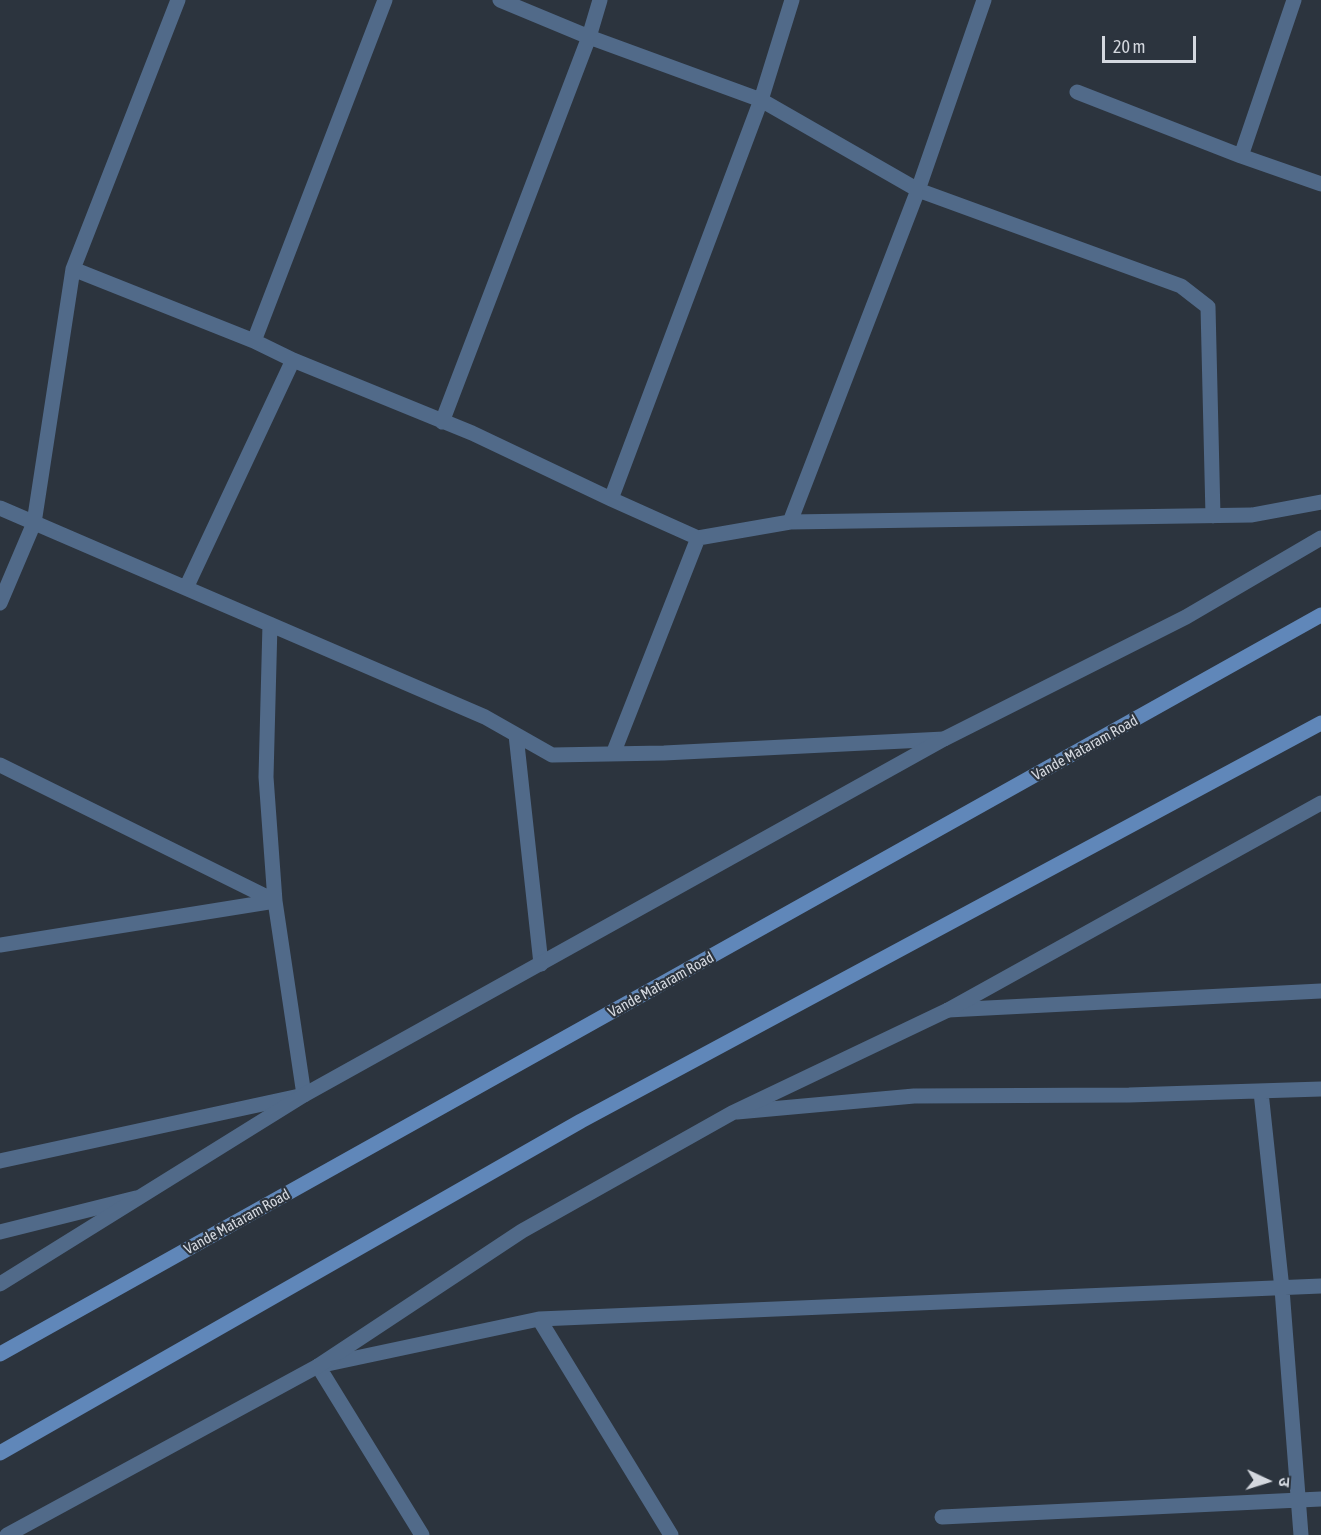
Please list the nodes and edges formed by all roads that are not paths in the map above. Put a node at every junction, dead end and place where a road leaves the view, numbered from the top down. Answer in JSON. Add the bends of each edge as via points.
{"nodes":[{"id":1,"x":178,"y":0,"type":"edge"},
{"id":2,"x":385,"y":0,"type":"edge"},
{"id":3,"x":500,"y":0,"type":"edge"},
{"id":4,"x":600,"y":0,"type":"edge"},
{"id":5,"x":792,"y":0,"type":"edge"},
{"id":6,"x":984,"y":0,"type":"edge"},
{"id":7,"x":1294,"y":0,"type":"edge"},
{"id":8,"x":589,"y":37,"type":"junction"},
{"id":9,"x":1077,"y":92,"type":"dead end"},
{"id":10,"x":761,"y":100,"type":"junction"},
{"id":11,"x":1241,"y":156,"type":"junction"},
{"id":12,"x":1321,"y":184,"type":"edge"},
{"id":13,"x":918,"y":190,"type":"junction"},
{"id":14,"x":73,"y":269,"type":"junction"},
{"id":15,"x":254,"y":340,"type":"junction"},
{"id":16,"x":293,"y":360,"type":"junction"},
{"id":17,"x":442,"y":422,"type":"junction"},
{"id":18,"x":610,"y":499,"type":"junction"},
{"id":19,"x":1321,"y":502,"type":"edge"},
{"id":20,"x":0,"y":508,"type":"edge"},
{"id":21,"x":1213,"y":516,"type":"junction"},
{"id":22,"x":790,"y":522,"type":"junction"},
{"id":23,"x":33,"y":523,"type":"junction"},
{"id":24,"x":698,"y":538,"type":"junction"},
{"id":25,"x":1321,"y":538,"type":"edge"},
{"id":26,"x":186,"y":588,"type":"junction"},
{"id":27,"x":0,"y":603,"type":"edge"},
{"id":28,"x":1321,"y":615,"type":"edge"},
{"id":29,"x":270,"y":624,"type":"junction"},
{"id":30,"x":1321,"y":723,"type":"edge"},
{"id":31,"x":516,"y":735,"type":"junction"},
{"id":32,"x":944,"y":740,"type":"junction"},
{"id":33,"x":613,"y":753,"type":"junction"},
{"id":34,"x":0,"y":765,"type":"edge"},
{"id":35,"x":1321,"y":803,"type":"edge"},
{"id":36,"x":275,"y":901,"type":"junction"},
{"id":37,"x":0,"y":945,"type":"edge"},
{"id":38,"x":541,"y":964,"type":"junction"},
{"id":39,"x":1321,"y":991,"type":"edge"},
{"id":40,"x":948,"y":1010,"type":"junction"},
{"id":41,"x":1321,"y":1089,"type":"edge"},
{"id":42,"x":1261,"y":1092,"type":"junction"},
{"id":43,"x":304,"y":1095,"type":"junction"},
{"id":44,"x":732,"y":1113,"type":"junction"},
{"id":45,"x":0,"y":1161,"type":"edge"},
{"id":46,"x":139,"y":1197,"type":"junction"},
{"id":47,"x":0,"y":1232,"type":"edge"},
{"id":48,"x":0,"y":1284,"type":"edge"},
{"id":49,"x":1321,"y":1286,"type":"edge"},
{"id":50,"x":1282,"y":1289,"type":"junction"},
{"id":51,"x":539,"y":1319,"type":"junction"},
{"id":52,"x":0,"y":1354,"type":"edge"},
{"id":53,"x":318,"y":1366,"type":"junction"},
{"id":54,"x":0,"y":1453,"type":"edge"},
{"id":55,"x":1321,"y":1499,"type":"edge"},
{"id":56,"x":1299,"y":1501,"type":"junction"},
{"id":57,"x":942,"y":1517,"type":"dead end"},
{"id":58,"x":7,"y":1535,"type":"edge"},
{"id":59,"x":422,"y":1535,"type":"edge"},
{"id":60,"x":671,"y":1535,"type":"edge"},
{"id":61,"x":1301,"y":1535,"type":"edge"}],
"edges":[{"from":1,"to":14,"type":"street"},
{"from":2,"to":15,"type":"street"},
{"from":3,"to":8,"type":"street"},
{"from":4,"to":8,"type":"street"},
{"from":5,"to":10,"type":"street"},
{"from":6,"to":13,"type":"street"},
{"from":7,"to":11,"type":"street"},
{"from":8,"to":10,"type":"street"},
{"from":8,"to":17,"type":"street"},
{"from":9,"to":11,"type":"street"},
{"from":10,"to":13,"type":"street"},
{"from":10,"to":18,"type":"street"},
{"from":11,"to":12,"type":"street"},
{"from":13,"to":21,"type":"street","via":[[1181,286],[1208,307]]},
{"from":13,"to":22,"type":"street"},
{"from":14,"to":15,"type":"street"},
{"from":14,"to":23,"type":"street"},
{"from":15,"to":16,"type":"street"},
{"from":16,"to":17,"type":"street"},
{"from":16,"to":26,"type":"street"},
{"from":17,"to":18,"type":"street"},
{"from":18,"to":24,"type":"street"},
{"from":19,"to":21,"type":"street","via":[[1252,515]]},
{"from":20,"to":23,"type":"street"},
{"from":21,"to":22,"type":"street"},
{"from":22,"to":24,"type":"street"},
{"from":23,"to":26,"type":"street"},
{"from":23,"to":27,"type":"street"},
{"from":24,"to":33,"type":"street"},
{"from":25,"to":32,"type":"street","via":[[1186,617]]},
{"from":26,"to":29,"type":"street"},
{"from":28,"to":52,"type":"main road","name":"Vande Mataram Road"},
{"from":29,"to":31,"type":"street","via":[[485,717]]},
{"from":29,"to":36,"type":"street","via":[[266,777]]},
{"from":30,"to":54,"type":"main road","via":[[581,1121]]},
{"from":31,"to":33,"type":"street","via":[[552,755]]},
{"from":31,"to":38,"type":"street"},
{"from":32,"to":33,"type":"street"},
{"from":32,"to":38,"type":"street"},
{"from":34,"to":36,"type":"street"},
{"from":35,"to":40,"type":"street"},
{"from":36,"to":37,"type":"street"},
{"from":36,"to":43,"type":"street"},
{"from":38,"to":43,"type":"street"},
{"from":39,"to":40,"type":"street"},
{"from":40,"to":44,"type":"street"},
{"from":41,"to":42,"type":"street"},
{"from":42,"to":44,"type":"street","via":[[914,1096]]},
{"from":42,"to":50,"type":"street"},
{"from":43,"to":45,"type":"street"},
{"from":43,"to":46,"type":"street"},
{"from":44,"to":53,"type":"street","via":[[522,1231]]},
{"from":46,"to":47,"type":"street"},
{"from":46,"to":48,"type":"street"},
{"from":49,"to":50,"type":"street"},
{"from":50,"to":51,"type":"street"},
{"from":50,"to":56,"type":"street"},
{"from":51,"to":53,"type":"street"},
{"from":51,"to":60,"type":"street"},
{"from":53,"to":58,"type":"street"},
{"from":53,"to":59,"type":"street"},
{"from":55,"to":56,"type":"street"},
{"from":56,"to":57,"type":"street"},
{"from":56,"to":61,"type":"street"}]}
